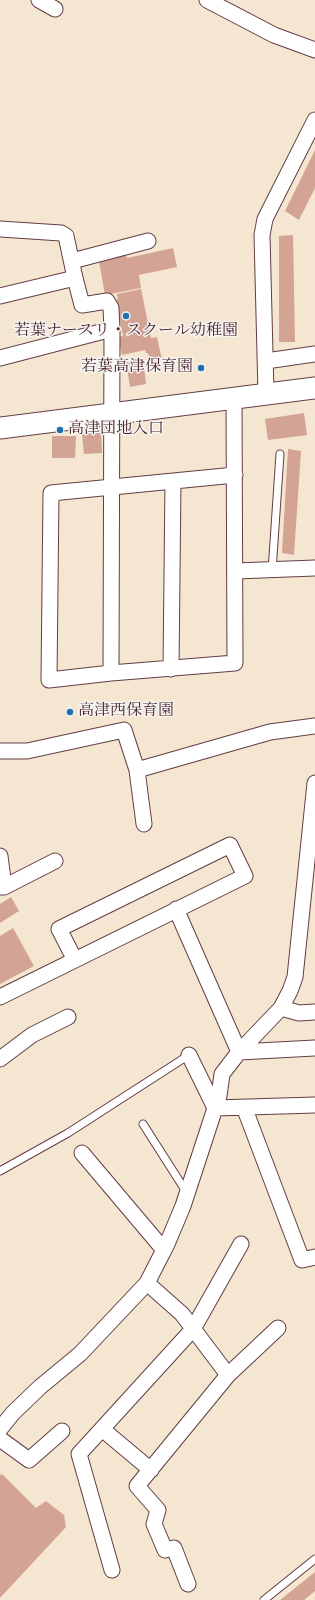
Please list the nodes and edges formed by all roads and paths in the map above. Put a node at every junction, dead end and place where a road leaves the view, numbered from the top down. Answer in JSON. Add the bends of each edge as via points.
{"nodes":[{"id":1,"x":40,"y":0,"type":"edge"},
{"id":2,"x":207,"y":0,"type":"edge"},
{"id":3,"x":56,"y":10,"type":"dead end"},
{"id":4,"x":315,"y":50,"type":"edge"},
{"id":5,"x":315,"y":120,"type":"edge"},
{"id":6,"x":0,"y":229,"type":"edge"},
{"id":7,"x":148,"y":240,"type":"dead end"},
{"id":8,"x":72,"y":261,"type":"junction"},
{"id":9,"x":75,"y":278,"type":"junction"},
{"id":10,"x":0,"y":296,"type":"edge"},
{"id":11,"x":112,"y":329,"type":"junction"},
{"id":12,"x":315,"y":354,"type":"edge"},
{"id":13,"x":0,"y":358,"type":"edge"},
{"id":14,"x":266,"y":361,"type":"junction"},
{"id":15,"x":315,"y":388,"type":"edge"},
{"id":16,"x":266,"y":394,"type":"junction"},
{"id":17,"x":234,"y":398,"type":"junction"},
{"id":18,"x":112,"y":413,"type":"junction"},
{"id":19,"x":0,"y":428,"type":"edge"},
{"id":20,"x":280,"y":454,"type":"dead end"},
{"id":21,"x":235,"y":475,"type":"junction"},
{"id":22,"x":172,"y":481,"type":"junction"},
{"id":23,"x":113,"y":486,"type":"junction"},
{"id":24,"x":315,"y":568,"type":"edge"},
{"id":25,"x":235,"y":571,"type":"junction"},
{"id":26,"x":272,"y":571,"type":"junction"},
{"id":27,"x":171,"y":669,"type":"junction"},
{"id":28,"x":111,"y":673,"type":"junction"},
{"id":29,"x":315,"y":726,"type":"edge"},
{"id":30,"x":0,"y":751,"type":"edge"},
{"id":31,"x":137,"y":770,"type":"junction"},
{"id":32,"x":315,"y":783,"type":"edge"},
{"id":33,"x":144,"y":824,"type":"dead end"},
{"id":34,"x":0,"y":856,"type":"edge"},
{"id":35,"x":55,"y":861,"type":"dead end"},
{"id":36,"x":2,"y":887,"type":"edge"},
{"id":37,"x":176,"y":909,"type":"junction"},
{"id":38,"x":75,"y":960,"type":"junction"},
{"id":39,"x":0,"y":997,"type":"edge"},
{"id":40,"x":281,"y":1008,"type":"junction"},
{"id":41,"x":315,"y":1012,"type":"edge"},
{"id":42,"x":68,"y":1017,"type":"dead end"},
{"id":43,"x":315,"y":1048,"type":"edge"},
{"id":44,"x":240,"y":1052,"type":"junction"},
{"id":45,"x":190,"y":1055,"type":"joint"},
{"id":46,"x":0,"y":1059,"type":"edge"},
{"id":47,"x":315,"y":1105,"type":"edge"},
{"id":48,"x":244,"y":1107,"type":"junction"},
{"id":49,"x":215,"y":1108,"type":"junction"},
{"id":50,"x":143,"y":1124,"type":"dead end"},
{"id":51,"x":82,"y":1153,"type":"dead end"},
{"id":52,"x":0,"y":1171,"type":"edge"},
{"id":53,"x":187,"y":1193,"type":"junction"},
{"id":54,"x":241,"y":1244,"type":"dead end"},
{"id":55,"x":164,"y":1250,"type":"junction"},
{"id":56,"x":315,"y":1257,"type":"edge"},
{"id":57,"x":147,"y":1283,"type":"junction"},
{"id":58,"x":278,"y":1328,"type":"dead end"},
{"id":59,"x":193,"y":1329,"type":"junction"},
{"id":60,"x":228,"y":1375,"type":"junction"},
{"id":61,"x":0,"y":1429,"type":"edge"},
{"id":62,"x":102,"y":1429,"type":"junction"},
{"id":63,"x":62,"y":1431,"type":"dead end"},
{"id":64,"x":0,"y":1439,"type":"edge"},
{"id":65,"x":151,"y":1470,"type":"junction"},
{"id":66,"x":315,"y":1559,"type":"edge"},
{"id":67,"x":112,"y":1570,"type":"dead end"},
{"id":68,"x":188,"y":1584,"type":"dead end"},
{"id":69,"x":264,"y":1600,"type":"edge"}],
"edges":[{"from":1,"to":3,"type":"street"},
{"from":2,"to":4,"type":"street","via":[[274,35]]},
{"from":5,"to":14,"type":"street","via":[[265,219],[262,235]]},
{"from":6,"to":8,"type":"street","via":[[62,233],[66,236]]},
{"from":7,"to":8,"type":"street"},
{"from":8,"to":9,"type":"street"},
{"from":9,"to":10,"type":"street"},
{"from":9,"to":11,"type":"street","via":[[82,305],[107,301],[111,308]]},
{"from":11,"to":13,"type":"street"},
{"from":11,"to":18,"type":"street"},
{"from":12,"to":14,"type":"street"},
{"from":14,"to":16,"type":"street"},
{"from":15,"to":16,"type":"street"},
{"from":16,"to":17,"type":"street"},
{"from":17,"to":18,"type":"street"},
{"from":17,"to":21,"type":"street"},
{"from":18,"to":19,"type":"street"},
{"from":18,"to":23,"type":"street"},
{"from":20,"to":26,"type":"lane"},
{"from":21,"to":22,"type":"street"},
{"from":21,"to":25,"type":"street"},
{"from":22,"to":23,"type":"street"},
{"from":22,"to":27,"type":"street"},
{"from":23,"to":28,"type":"street"},
{"from":23,"to":28,"type":"street","via":[[51,493],[49,680]]},
{"from":24,"to":26,"type":"street"},
{"from":25,"to":26,"type":"street"},
{"from":25,"to":27,"type":"street","via":[[235,663]]},
{"from":27,"to":28,"type":"street"},
{"from":29,"to":31,"type":"street","via":[[270,732]]},
{"from":30,"to":31,"type":"street","via":[[27,751],[124,730]]},
{"from":31,"to":33,"type":"street"},
{"from":32,"to":40,"type":"street","via":[[295,977]]},
{"from":34,"to":36,"type":"street"},
{"from":35,"to":36,"type":"street"},
{"from":37,"to":38,"type":"street"},
{"from":37,"to":38,"type":"street","via":[[244,876],[230,845],[59,929]]},
{"from":37,"to":44,"type":"street"},
{"from":38,"to":39,"type":"street"},
{"from":40,"to":41,"type":"street","via":[[299,1013]]},
{"from":40,"to":44,"type":"street"},
{"from":42,"to":46,"type":"street","via":[[32,1035]]},
{"from":43,"to":44,"type":"street"},
{"from":44,"to":49,"type":"street","via":[[222,1074]]},
{"from":45,"to":49,"type":"street"},
{"from":45,"to":52,"type":"lane","via":[[68,1133]]},
{"from":47,"to":48,"type":"street"},
{"from":48,"to":49,"type":"street"},
{"from":48,"to":56,"type":"street","via":[[302,1260]]},
{"from":49,"to":53,"type":"street"},
{"from":50,"to":53,"type":"lane"},
{"from":51,"to":55,"type":"street"},
{"from":53,"to":55,"type":"street"},
{"from":54,"to":59,"type":"street"},
{"from":55,"to":57,"type":"street"},
{"from":57,"to":59,"type":"street","via":[[182,1314]]},
{"from":57,"to":61,"type":"street","via":[[80,1354],[40,1387]]},
{"from":58,"to":60,"type":"street"},
{"from":59,"to":60,"type":"street"},
{"from":59,"to":62,"type":"street"},
{"from":60,"to":65,"type":"street"},
{"from":62,"to":65,"type":"street"},
{"from":62,"to":67,"type":"street","via":[[79,1454]]},
{"from":63,"to":64,"type":"street","via":[[29,1460]]},
{"from":65,"to":68,"type":"street","via":[[138,1486],[158,1510],[154,1524],[164,1550],[174,1548]]},
{"from":66,"to":69,"type":"lane"}]}
